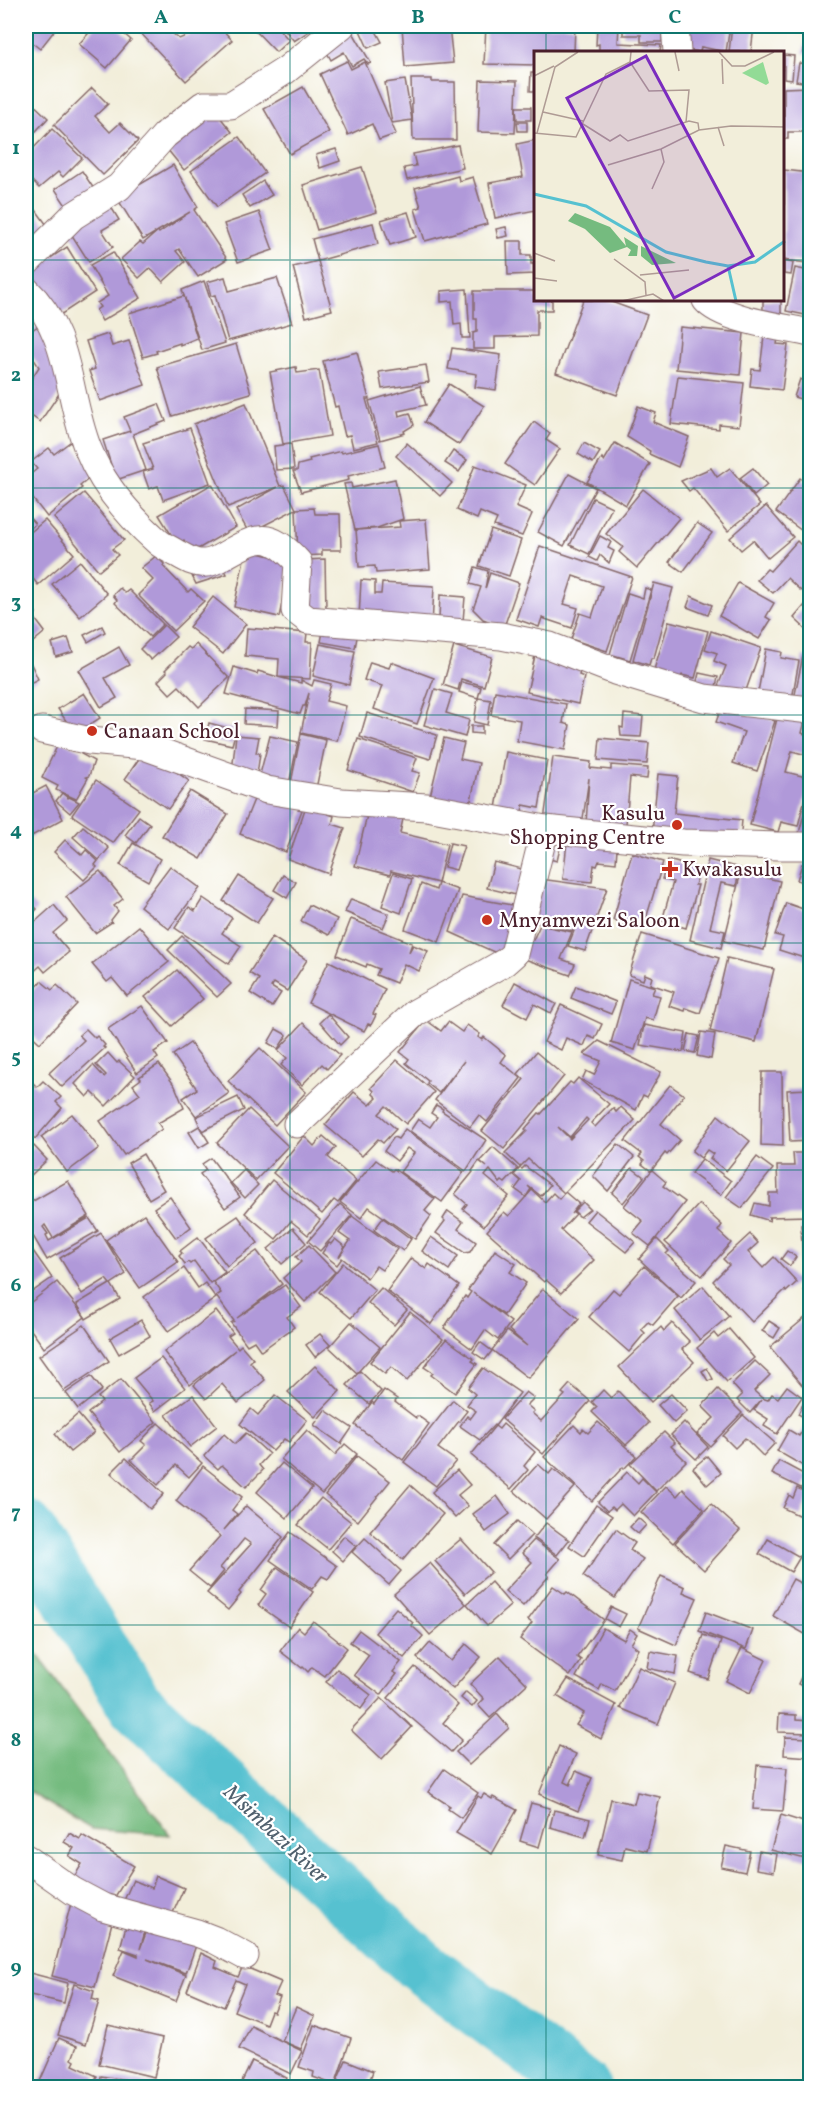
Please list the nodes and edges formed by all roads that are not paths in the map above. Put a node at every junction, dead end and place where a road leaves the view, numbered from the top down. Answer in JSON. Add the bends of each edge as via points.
{"nodes":[{"id":1,"x":341,"y":26,"type":"edge"},
{"id":2,"x":675,"y":26,"type":"edge"},
{"id":3,"x":677,"y":51,"type":"edge"},
{"id":4,"x":26,"y":263,"type":"edge"},
{"id":5,"x":26,"y":290,"type":"edge"},
{"id":6,"x":708,"y":302,"type":"edge"},
{"id":7,"x":810,"y":333,"type":"edge"},
{"id":8,"x":810,"y":710,"type":"edge"},
{"id":9,"x":42,"y":730,"type":"dead end"},
{"id":10,"x":545,"y":829,"type":"junction"},
{"id":11,"x":810,"y":846,"type":"edge"},
{"id":12,"x":297,"y":1124,"type":"dead end"},
{"id":13,"x":26,"y":1858,"type":"edge"},
{"id":14,"x":245,"y":1956,"type":"dead end"}],
"edges":[{"from":1,"to":4,"type":"street","via":[[231,105],[203,105],[165,135],[119,187],[73,216]]},
{"from":2,"to":3,"type":"street"},
{"from":5,"to":8,"type":"street","via":[[55,328],[89,450],[112,492],[158,543],[189,560],[212,562],[253,539],[270,540],[298,562],[295,610],[308,620],[501,636],[550,646],[704,698]]},
{"from":6,"to":7,"type":"street","via":[[729,314]]},
{"from":9,"to":10,"type":"street","via":[[90,741],[144,746],[267,790],[341,802],[427,807]]},
{"from":10,"to":11,"type":"street","via":[[682,843]]},
{"from":10,"to":12,"type":"street","via":[[514,954],[415,1013]]},
{"from":13,"to":14,"type":"street","via":[[73,1892],[104,1908],[215,1940]]}]}
